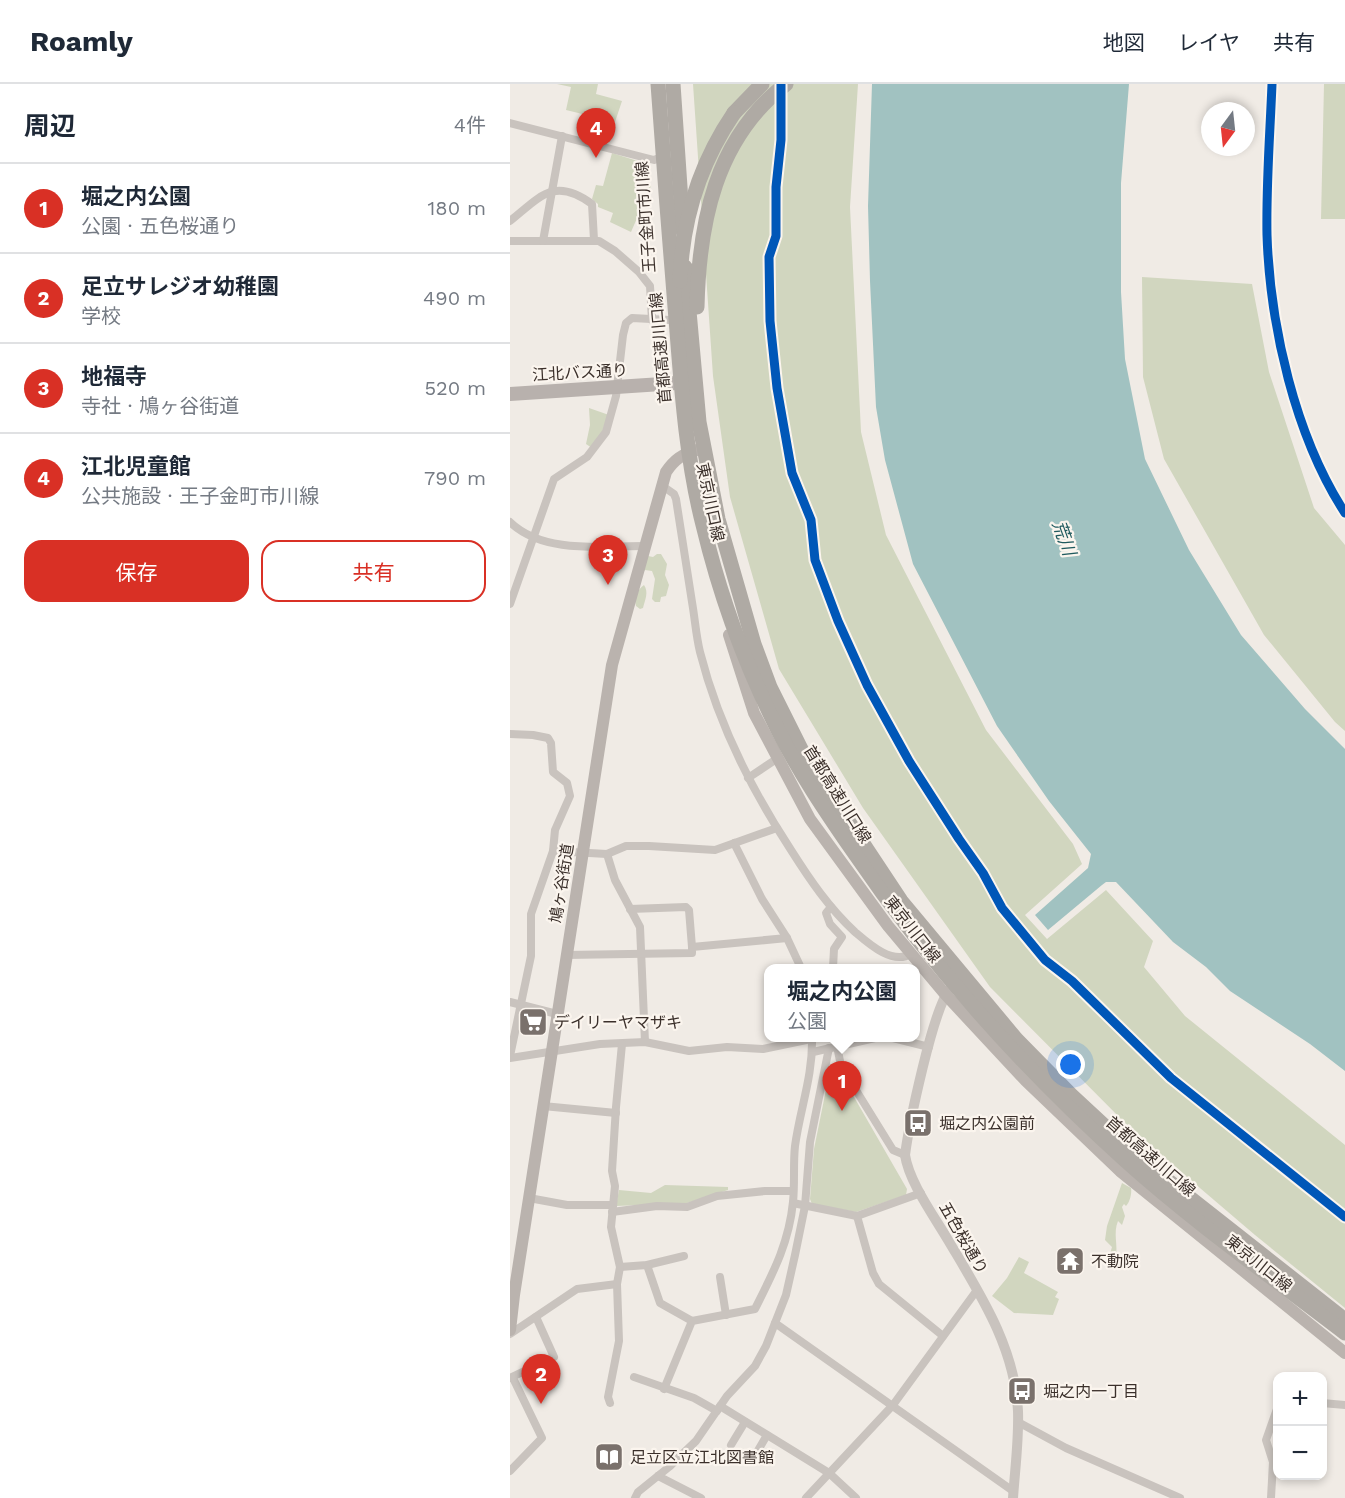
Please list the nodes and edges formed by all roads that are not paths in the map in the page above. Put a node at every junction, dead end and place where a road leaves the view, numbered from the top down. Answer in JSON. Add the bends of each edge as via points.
{"nodes":[{"id":1,"x":652,"y":84,"type":"edge"},
{"id":2,"x":658,"y":84,"type":"edge"},
{"id":3,"x":664,"y":84,"type":"edge"},
{"id":4,"x":673,"y":84,"type":"edge"},
{"id":5,"x":762,"y":84,"type":"edge"},
{"id":6,"x":786,"y":84,"type":"edge"},
{"id":7,"x":510,"y":123,"type":"edge"},
{"id":8,"x":562,"y":136,"type":"junction"},
{"id":9,"x":662,"y":157,"type":"junction"},
{"id":10,"x":551,"y":190,"type":"junction"},
{"id":11,"x":510,"y":221,"type":"edge"},
{"id":12,"x":594,"y":240,"type":"junction"},
{"id":13,"x":510,"y":241,"type":"edge"},
{"id":14,"x":543,"y":241,"type":"junction"},
{"id":15,"x":652,"y":320,"type":"junction"},
{"id":16,"x":670,"y":320,"type":"junction"},
{"id":17,"x":683,"y":382,"type":"junction"},
{"id":18,"x":617,"y":387,"type":"junction"},
{"id":19,"x":510,"y":394,"type":"edge"},
{"id":20,"x":698,"y":406,"type":"junction"},
{"id":21,"x":685,"y":425,"type":"junction"},
{"id":22,"x":698,"y":450,"type":"junction"},
{"id":23,"x":685,"y":454,"type":"junction"},
{"id":24,"x":661,"y":485,"type":"junction"},
{"id":25,"x":510,"y":522,"type":"edge"},
{"id":26,"x":534,"y":538,"type":"junction"},
{"id":27,"x":644,"y":546,"type":"junction"},
{"id":28,"x":512,"y":593,"type":"edge"},
{"id":29,"x":510,"y":604,"type":"edge"},
{"id":30,"x":510,"y":734,"type":"edge"},
{"id":31,"x":778,"y":758,"type":"junction"},
{"id":32,"x":748,"y":778,"type":"junction"},
{"id":33,"x":777,"y":828,"type":"junction"},
{"id":34,"x":734,"y":843,"type":"junction"},
{"id":35,"x":553,"y":851,"type":"junction"},
{"id":36,"x":582,"y":852,"type":"junction"},
{"id":37,"x":607,"y":854,"type":"junction"},
{"id":38,"x":831,"y":907,"type":"junction"},
{"id":39,"x":630,"y":909,"type":"junction"},
{"id":40,"x":787,"y":938,"type":"junction"},
{"id":41,"x":692,"y":947,"type":"junction"},
{"id":42,"x":640,"y":954,"type":"junction"},
{"id":43,"x":911,"y":954,"type":"junction"},
{"id":44,"x":566,"y":955,"type":"junction"},
{"id":45,"x":799,"y":964,"type":"edge"},
{"id":46,"x":833,"y":964,"type":"edge"},
{"id":47,"x":920,"y":964,"type":"edge"},
{"id":48,"x":920,"y":965,"type":"edge"},
{"id":49,"x":958,"y":980,"type":"junction"},
{"id":50,"x":945,"y":994,"type":"junction"},
{"id":51,"x":510,"y":1002,"type":"edge"},
{"id":52,"x":521,"y":1005,"type":"junction"},
{"id":53,"x":557,"y":1014,"type":"junction"},
{"id":54,"x":645,"y":1042,"type":"junction"},
{"id":55,"x":795,"y":1042,"type":"edge"},
{"id":56,"x":812,"y":1042,"type":"edge"},
{"id":57,"x":856,"y":1042,"type":"edge"},
{"id":58,"x":909,"y":1042,"type":"edge"},
{"id":59,"x":622,"y":1044,"type":"junction"},
{"id":60,"x":833,"y":1047,"type":"junction"},
{"id":61,"x":929,"y":1047,"type":"junction"},
{"id":62,"x":551,"y":1052,"type":"junction"},
{"id":63,"x":813,"y":1052,"type":"junction"},
{"id":64,"x":510,"y":1057,"type":"edge"},
{"id":65,"x":543,"y":1106,"type":"junction"},
{"id":66,"x":616,"y":1113,"type":"junction"},
{"id":67,"x":905,"y":1155,"type":"junction"},
{"id":68,"x":793,"y":1191,"type":"junction"},
{"id":69,"x":921,"y":1193,"type":"junction"},
{"id":70,"x":529,"y":1198,"type":"junction"},
{"id":71,"x":793,"y":1203,"type":"junction"},
{"id":72,"x":805,"y":1206,"type":"junction"},
{"id":73,"x":612,"y":1208,"type":"junction"},
{"id":74,"x":856,"y":1216,"type":"junction"},
{"id":75,"x":684,"y":1256,"type":"dead end"},
{"id":76,"x":647,"y":1265,"type":"junction"},
{"id":77,"x":620,"y":1267,"type":"junction"},
{"id":78,"x":720,"y":1277,"type":"dead end"},
{"id":79,"x":617,"y":1284,"type":"junction"},
{"id":80,"x":977,"y":1290,"type":"junction"},
{"id":81,"x":726,"y":1315,"type":"junction"},
{"id":82,"x":536,"y":1317,"type":"junction"},
{"id":83,"x":1345,"y":1320,"type":"edge"},
{"id":84,"x":692,"y":1321,"type":"junction"},
{"id":85,"x":775,"y":1323,"type":"junction"},
{"id":86,"x":1345,"y":1326,"type":"edge"},
{"id":87,"x":510,"y":1332,"type":"edge"},
{"id":88,"x":1345,"y":1334,"type":"edge"},
{"id":89,"x":943,"y":1336,"type":"junction"},
{"id":90,"x":1345,"y":1353,"type":"edge"},
{"id":91,"x":634,"y":1377,"type":"dead end"},
{"id":92,"x":511,"y":1378,"type":"edge"},
{"id":93,"x":664,"y":1389,"type":"junction"},
{"id":94,"x":610,"y":1403,"type":"dead end"},
{"id":95,"x":1327,"y":1403,"type":"edge"},
{"id":96,"x":892,"y":1405,"type":"junction"},
{"id":97,"x":1345,"y":1405,"type":"edge"},
{"id":98,"x":718,"y":1408,"type":"junction"},
{"id":99,"x":1273,"y":1420,"type":"edge"},
{"id":100,"x":745,"y":1422,"type":"junction"},
{"id":101,"x":1018,"y":1422,"type":"junction"},
{"id":102,"x":766,"y":1435,"type":"junction"},
{"id":103,"x":731,"y":1445,"type":"dead end"},
{"id":104,"x":753,"y":1459,"type":"dead end"},
{"id":105,"x":510,"y":1471,"type":"edge"},
{"id":106,"x":829,"y":1473,"type":"junction"},
{"id":107,"x":658,"y":1476,"type":"junction"},
{"id":108,"x":1013,"y":1495,"type":"edge"},
{"id":109,"x":635,"y":1498,"type":"edge"},
{"id":110,"x":701,"y":1498,"type":"edge"},
{"id":111,"x":806,"y":1498,"type":"edge"},
{"id":112,"x":856,"y":1498,"type":"edge"},
{"id":113,"x":1023,"y":1498,"type":"edge"},
{"id":114,"x":1178,"y":1498,"type":"edge"},
{"id":115,"x":1270,"y":1498,"type":"edge"}],
"edges":[{"from":1,"to":9,"type":"main road","name":"王子金町市川線"},
{"from":2,"to":21,"type":"highway","name":"首都高速川口線","bridge":true},
{"from":3,"to":9,"type":"main road","name":"王子金町市川線"},
{"from":4,"to":20,"type":"highway","name":"首都高速川口線","bridge":true},
{"from":5,"to":21,"type":"highway","bridge":true,"via":[[720,136],[689,216],[680,288]]},
{"from":6,"to":20,"type":"highway","name":"首都高速川口線","via":[[761,106],[739,137],[709,201],[697,292]]},
{"from":7,"to":8,"type":"street"},
{"from":8,"to":9,"type":"street","via":[[646,158]]},
{"from":8,"to":10,"type":"street"},
{"from":9,"to":16,"type":"main road","name":"王子金町市川線"},
{"from":9,"to":17,"type":"main road","name":"王子金町市川線"},
{"from":10,"to":11,"type":"street"},
{"from":10,"to":12,"type":"street","via":[[580,195],[592,204]]},
{"from":10,"to":14,"type":"street"},
{"from":12,"to":14,"type":"street"},
{"from":12,"to":15,"type":"street","via":[[615,251],[650,286]]},
{"from":13,"to":14,"type":"street"},
{"from":15,"to":16,"type":"street"},
{"from":15,"to":18,"type":"street","via":[[632,318],[626,323]]},
{"from":16,"to":17,"type":"main road","name":"王子金町市川線"},
{"from":17,"to":18,"type":"main road","name":"江北バス通り"},
{"from":17,"to":22,"type":"main road","name":"東京川口線"},
{"from":17,"to":23,"type":"main road","name":"東京川口線"},
{"from":18,"to":19,"type":"main road","name":"江北バス通り"},
{"from":18,"to":26,"type":"street","via":[[606,432],[587,457],[554,479]]},
{"from":20,"to":83,"type":"highway","name":"首都高速川口線","via":[[718,519],[770,687],[803,753],[901,901],[1016,1039],[1071,1095],[1139,1158]]},
{"from":21,"to":88,"type":"highway","name":"首都高速川口線","bridge":true,"via":[[702,523],[743,653],[792,756],[882,893],[935,963],[1048,1088],[1129,1164]]},
{"from":22,"to":23,"type":"main road"},
{"from":22,"to":49,"type":"main road","name":"東京川口線","via":[[731,587],[768,699],[826,803]]},
{"from":23,"to":24,"type":"main road","name":"鳩ヶ谷街道","via":[[670,465]]},
{"from":23,"to":31,"type":"main road","name":"東京川口線","via":[[715,590],[754,713]]},
{"from":24,"to":27,"type":"main road","name":"鳩ヶ谷街道"},
{"from":24,"to":32,"type":"street","via":[[676,499],[700,651],[721,718]]},
{"from":25,"to":26,"type":"street"},
{"from":26,"to":27,"type":"street","via":[[586,546]]},
{"from":26,"to":28,"type":"street"},
{"from":27,"to":36,"type":"main road","name":"鳩ヶ谷街道","via":[[612,665]]},
{"from":28,"to":29,"type":"street"},
{"from":30,"to":35,"type":"street","via":[[548,738],[553,772],[567,783],[570,796],[555,830]]},
{"from":31,"to":32,"type":"street"},
{"from":31,"to":43,"type":"main road","name":"東京川口線","via":[[810,819]]},
{"from":32,"to":33,"type":"street"},
{"from":33,"to":34,"type":"street"},
{"from":33,"to":38,"type":"street"},
{"from":34,"to":37,"type":"street","via":[[716,850],[626,846]]},
{"from":34,"to":40,"type":"street"},
{"from":35,"to":36,"type":"street"},
{"from":35,"to":52,"type":"street","via":[[531,914],[531,956]]},
{"from":36,"to":37,"type":"street"},
{"from":36,"to":44,"type":"main road","name":"鳩ヶ谷街道"},
{"from":37,"to":39,"type":"street"},
{"from":38,"to":43,"type":"street","via":[[862,939],[885,953],[901,958]]},
{"from":38,"to":46,"type":"street","via":[[826,912],[830,924],[842,937],[834,949]]},
{"from":39,"to":41,"type":"street","via":[[686,907]]},
{"from":39,"to":42,"type":"street","via":[[640,927]]},
{"from":40,"to":41,"type":"street"},
{"from":40,"to":45,"type":"street"},
{"from":41,"to":42,"type":"street","via":[[692,953]]},
{"from":42,"to":44,"type":"street"},
{"from":42,"to":54,"type":"street"},
{"from":43,"to":47,"type":"main road","name":"東京川口線"},
{"from":44,"to":53,"type":"main road","name":"鳩ヶ谷街道"},
{"from":48,"to":50,"type":"main road","name":"東京川口線"},
{"from":49,"to":50,"type":"street"},
{"from":49,"to":86,"type":"main road","name":"東京川口線","via":[[1139,1166]]},
{"from":50,"to":61,"type":"street"},
{"from":50,"to":90,"type":"main road","name":"東京川口線","via":[[1026,1081],[1120,1171]]},
{"from":51,"to":52,"type":"street"},
{"from":52,"to":53,"type":"street"},
{"from":52,"to":64,"type":"street"},
{"from":53,"to":62,"type":"main road","name":"鳩ヶ谷街道"},
{"from":54,"to":55,"type":"street","via":[[689,1051],[727,1047],[763,1050]]},
{"from":54,"to":59,"type":"street"},
{"from":56,"to":63,"type":"street"},
{"from":57,"to":60,"type":"street"},
{"from":58,"to":61,"type":"street"},
{"from":59,"to":62,"type":"street"},
{"from":59,"to":66,"type":"street"},
{"from":60,"to":63,"type":"street"},
{"from":60,"to":67,"type":"street","via":[[893,1150]]},
{"from":60,"to":72,"type":"street","via":[[810,1142]]},
{"from":61,"to":67,"type":"street"},
{"from":62,"to":64,"type":"street"},
{"from":62,"to":65,"type":"main road","name":"鳩ヶ谷街道"},
{"from":63,"to":68,"type":"street","via":[[795,1146]]},
{"from":65,"to":66,"type":"street"},
{"from":65,"to":70,"type":"main road","name":"鳩ヶ谷街道"},
{"from":66,"to":73,"type":"street"},
{"from":67,"to":69,"type":"street","name":"五色桜通り"},
{"from":68,"to":71,"type":"street"},
{"from":68,"to":73,"type":"street","via":[[717,1196],[687,1207]]},
{"from":69,"to":74,"type":"street"},
{"from":69,"to":80,"type":"street","name":"五色桜通り"},
{"from":70,"to":73,"type":"street"},
{"from":70,"to":87,"type":"main road","name":"鳩ヶ谷街道"},
{"from":71,"to":72,"type":"street"},
{"from":71,"to":81,"type":"street","via":[[779,1262],[755,1309]]},
{"from":72,"to":74,"type":"street"},
{"from":72,"to":85,"type":"street","via":[[786,1295]]},
{"from":73,"to":77,"type":"street","via":[[611,1227]]},
{"from":74,"to":89,"type":"street","via":[[879,1284]]},
{"from":75,"to":76,"type":"street"},
{"from":76,"to":77,"type":"street"},
{"from":76,"to":84,"type":"street","via":[[660,1303]]},
{"from":77,"to":79,"type":"street"},
{"from":78,"to":81,"type":"street"},
{"from":79,"to":82,"type":"street","via":[[578,1289]]},
{"from":79,"to":94,"type":"street","via":[[619,1350]]},
{"from":80,"to":89,"type":"street"},
{"from":80,"to":101,"type":"street","name":"五色桜通り","via":[[1010,1361]]},
{"from":81,"to":84,"type":"street"},
{"from":82,"to":87,"type":"street"},
{"from":82,"to":92,"type":"street","via":[[554,1358]]},
{"from":84,"to":93,"type":"street"},
{"from":85,"to":96,"type":"street"},
{"from":85,"to":98,"type":"street","via":[[755,1366]]},
{"from":89,"to":96,"type":"street"},
{"from":91,"to":93,"type":"street"},
{"from":92,"to":105,"type":"street","via":[[542,1438]]},
{"from":93,"to":98,"type":"street"},
{"from":95,"to":97,"type":"street"},
{"from":96,"to":106,"type":"street"},
{"from":96,"to":108,"type":"street"},
{"from":98,"to":100,"type":"street"},
{"from":98,"to":107,"type":"street","via":[[696,1441]]},
{"from":99,"to":115,"type":"street","via":[[1266,1440],[1273,1462]]},
{"from":100,"to":102,"type":"street"},
{"from":100,"to":103,"type":"street"},
{"from":101,"to":108,"type":"street","name":"五色桜通り"},
{"from":101,"to":114,"type":"street"},
{"from":102,"to":104,"type":"street"},
{"from":102,"to":106,"type":"street"},
{"from":106,"to":111,"type":"street"},
{"from":106,"to":112,"type":"street"},
{"from":107,"to":109,"type":"street"},
{"from":107,"to":110,"type":"street"},
{"from":108,"to":113,"type":"street"}]}
